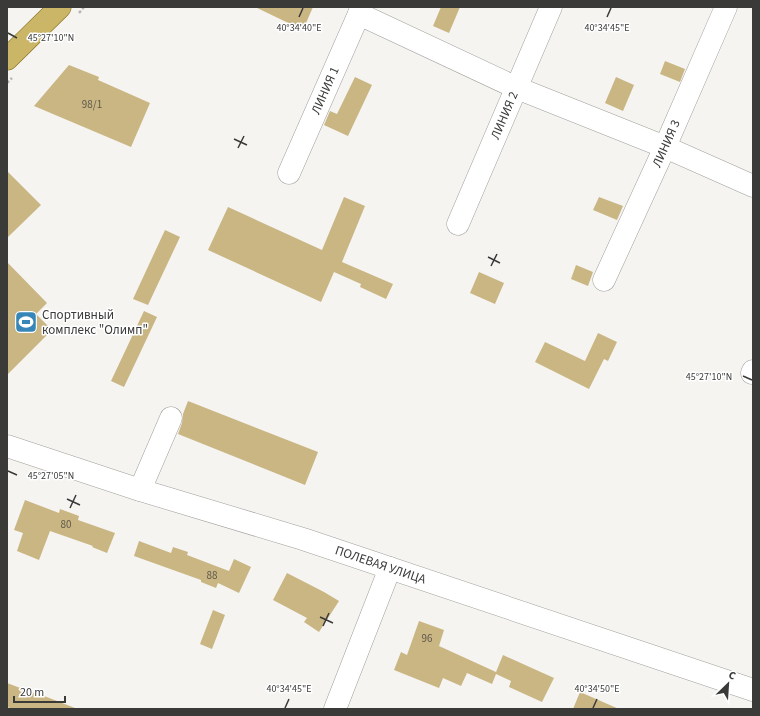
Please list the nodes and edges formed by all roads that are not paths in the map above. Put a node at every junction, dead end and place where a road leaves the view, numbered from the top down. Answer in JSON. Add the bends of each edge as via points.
{"nodes":[{"id":1,"x":60,"y":7,"type":"edge"},
{"id":2,"x":551,"y":7,"type":"edge"},
{"id":3,"x":726,"y":7,"type":"edge"},
{"id":4,"x":360,"y":11,"type":"edge"},
{"id":5,"x":7,"y":59,"type":"edge"},
{"id":6,"x":517,"y":88,"type":"junction"},
{"id":7,"x":665,"y":147,"type":"junction"},
{"id":8,"x":289,"y":173,"type":"dead end"},
{"id":9,"x":753,"y":186,"type":"edge"},
{"id":10,"x":458,"y":224,"type":"dead end"},
{"id":11,"x":604,"y":280,"type":"dead end"},
{"id":12,"x":172,"y":418,"type":"dead end"},
{"id":13,"x":7,"y":446,"type":"edge"},
{"id":14,"x":140,"y":490,"type":"junction"},
{"id":15,"x":390,"y":568,"type":"junction"},
{"id":16,"x":753,"y":690,"type":"edge"},
{"id":17,"x":334,"y":709,"type":"edge"}],
"edges":[{"from":1,"to":5,"type":"main road"},
{"from":2,"to":6,"type":"street","name":"ЛИНИЯ 2"},
{"from":3,"to":7,"type":"street","name":"ЛИНИЯ 3"},
{"from":4,"to":6,"type":"street"},
{"from":4,"to":8,"type":"street","name":"ЛИНИЯ 1"},
{"from":6,"to":7,"type":"street"},
{"from":6,"to":10,"type":"street","name":"ЛИНИЯ 2"},
{"from":7,"to":9,"type":"street"},
{"from":7,"to":11,"type":"street","name":"ЛИНИЯ 3"},
{"from":12,"to":14,"type":"street"},
{"from":13,"to":14,"type":"street","name":"ПОЛЕВАЯ УЛИЦА"},
{"from":14,"to":15,"type":"street","name":"ПОЛЕВАЯ УЛИЦА"},
{"from":15,"to":16,"type":"street","name":"ПОЛЕВАЯ УЛИЦА"},
{"from":15,"to":17,"type":"street"}]}
